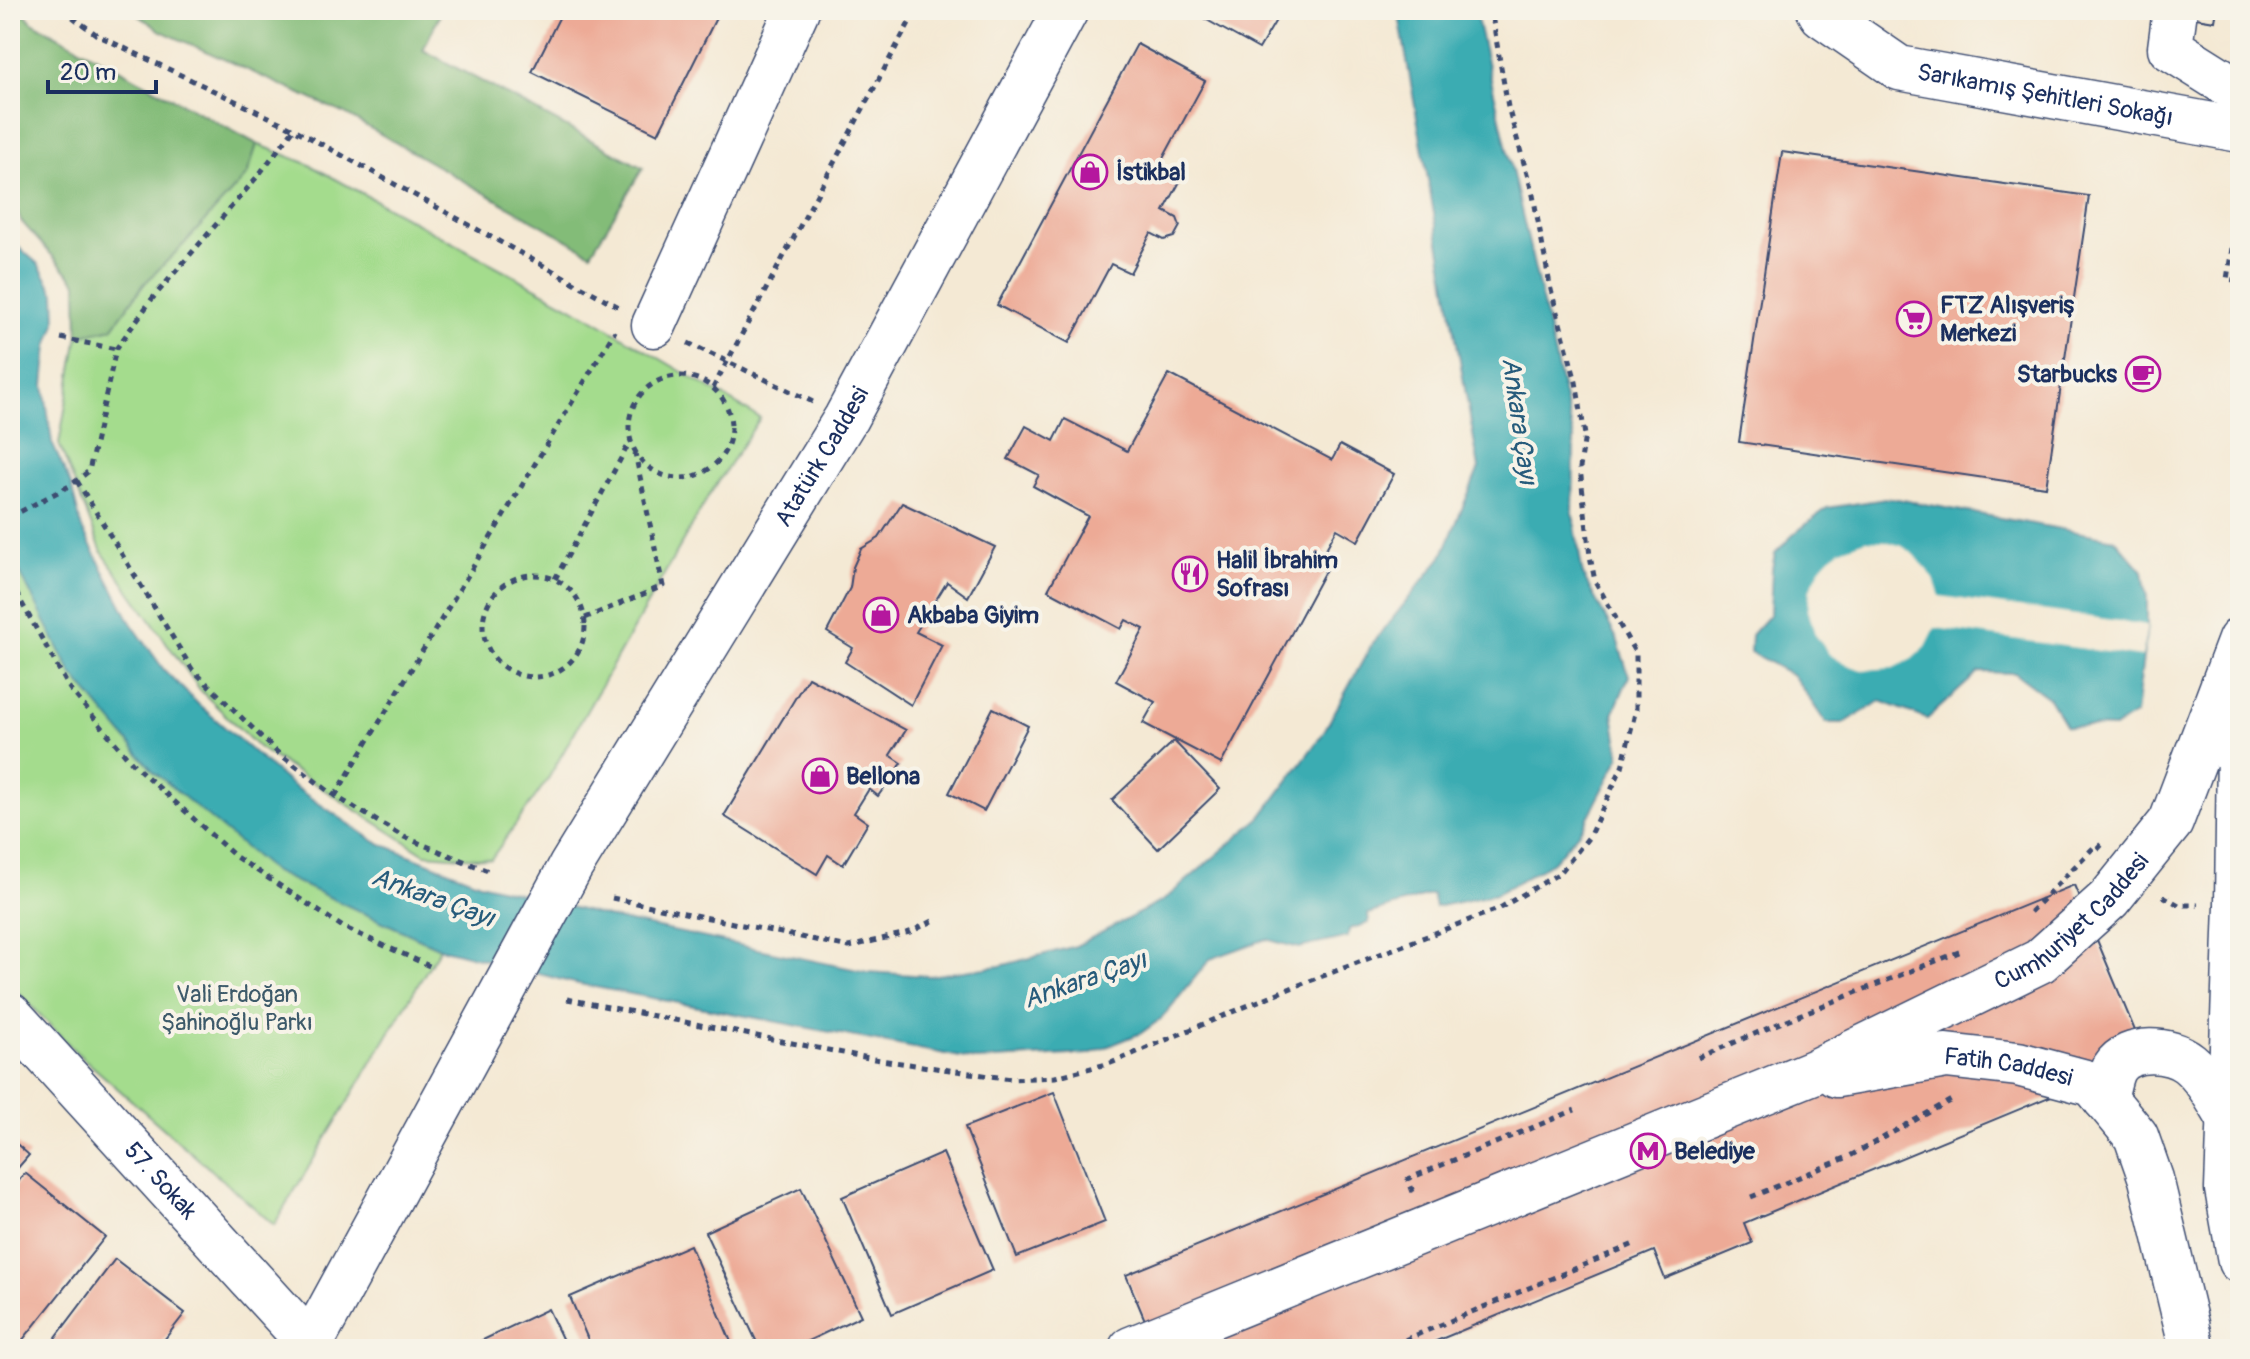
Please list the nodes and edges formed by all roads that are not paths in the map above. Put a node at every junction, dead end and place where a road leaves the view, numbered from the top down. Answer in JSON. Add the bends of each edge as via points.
{"nodes":[{"id":1,"x":797,"y":10,"type":"edge"},
{"id":2,"x":1066,"y":10,"type":"edge"},
{"id":3,"x":1819,"y":10,"type":"edge"},
{"id":4,"x":2175,"y":10,"type":"edge"},
{"id":5,"x":2240,"y":92,"type":"edge"},
{"id":6,"x":2240,"y":130,"type":"edge"},
{"id":7,"x":641,"y":318,"type":"road end"},
{"id":8,"x":2240,"y":640,"type":"edge"},
{"id":9,"x":2240,"y":659,"type":"edge"},
{"id":10,"x":10,"y":1015,"type":"edge"},
{"id":11,"x":1780,"y":1086,"type":"junction"},
{"id":12,"x":2105,"y":1099,"type":"junction"},
{"id":13,"x":2230,"y":1120,"type":"junction"},
{"id":14,"x":2240,"y":1261,"type":"edge"},
{"id":15,"x":310,"y":1348,"type":"edge"},
{"id":16,"x":1131,"y":1349,"type":"edge"},
{"id":17,"x":2192,"y":1349,"type":"edge"}],
"edges":[{"from":1,"to":7,"type":"main road"},
{"from":2,"to":15,"type":"main road","name":"Atatürk Caddesi","via":[[846,418],[557,892]]},
{"from":3,"to":6,"type":"main road","name":"Sarıkamış Şehitleri Sokağı","via":[[1899,68]]},
{"from":4,"to":5,"type":"main road","via":[[2170,48]]},
{"from":8,"to":11,"type":"main road","name":"Cumhuriyet Caddesi","via":[[2171,822],[2109,899],[2040,961]]},
{"from":9,"to":13,"type":"main road"},
{"from":10,"to":15,"type":"main road","name":"57. Sokak"},
{"from":11,"to":12,"type":"main road","name":"Fatih Caddesi","via":[[1946,1056],[2018,1064],[2093,1084]]},
{"from":11,"to":16,"type":"main road"},
{"from":12,"to":13,"type":"main road","via":[[2115,1066],[2133,1054],[2163,1051],[2188,1062]]},
{"from":12,"to":17,"type":"main road","name":"Fatih Caddesi","via":[[2136,1136],[2164,1226]]},
{"from":13,"to":14,"type":"main road","via":[[2227,1189]]}]}
